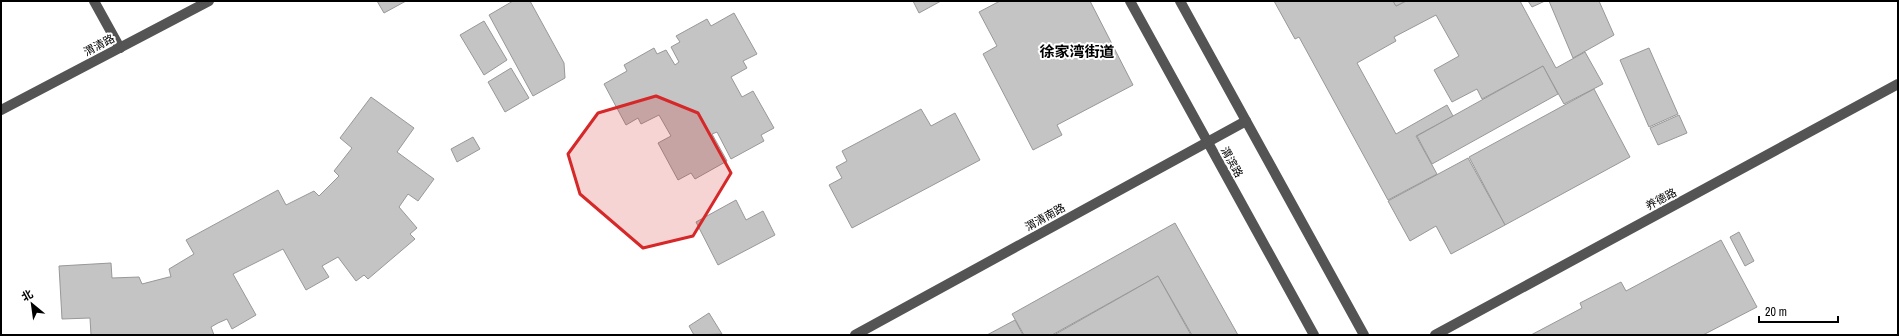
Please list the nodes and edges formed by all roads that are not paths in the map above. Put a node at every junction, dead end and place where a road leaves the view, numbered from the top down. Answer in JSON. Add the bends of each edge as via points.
{"nodes":[{"id":1,"x":94,"y":1,"type":"edge"},
{"id":2,"x":209,"y":1,"type":"edge"},
{"id":3,"x":1130,"y":1,"type":"edge"},
{"id":4,"x":1180,"y":1,"type":"edge"},
{"id":5,"x":120,"y":48,"type":"junction"},
{"id":6,"x":1898,"y":84,"type":"edge"},
{"id":7,"x":1,"y":110,"type":"edge"},
{"id":8,"x":1246,"y":121,"type":"junction"},
{"id":9,"x":1207,"y":142,"type":"junction"},
{"id":10,"x":855,"y":335,"type":"edge"},
{"id":11,"x":1314,"y":335,"type":"edge"},
{"id":12,"x":1364,"y":335,"type":"edge"},
{"id":13,"x":1435,"y":335,"type":"edge"}],
"edges":[{"from":1,"to":5,"type":"street"},
{"from":2,"to":5,"type":"street","name":"渭清路"},
{"from":3,"to":9,"type":"street","name":"渭滨路"},
{"from":4,"to":8,"type":"street"},
{"from":5,"to":7,"type":"street","name":"渭清路"},
{"from":6,"to":13,"type":"street","name":"养德路"},
{"from":8,"to":9,"type":"street","name":"渭清南路"},
{"from":8,"to":12,"type":"street"},
{"from":9,"to":10,"type":"street","name":"渭清南路"},
{"from":9,"to":11,"type":"street","name":"渭滨路"}]}
